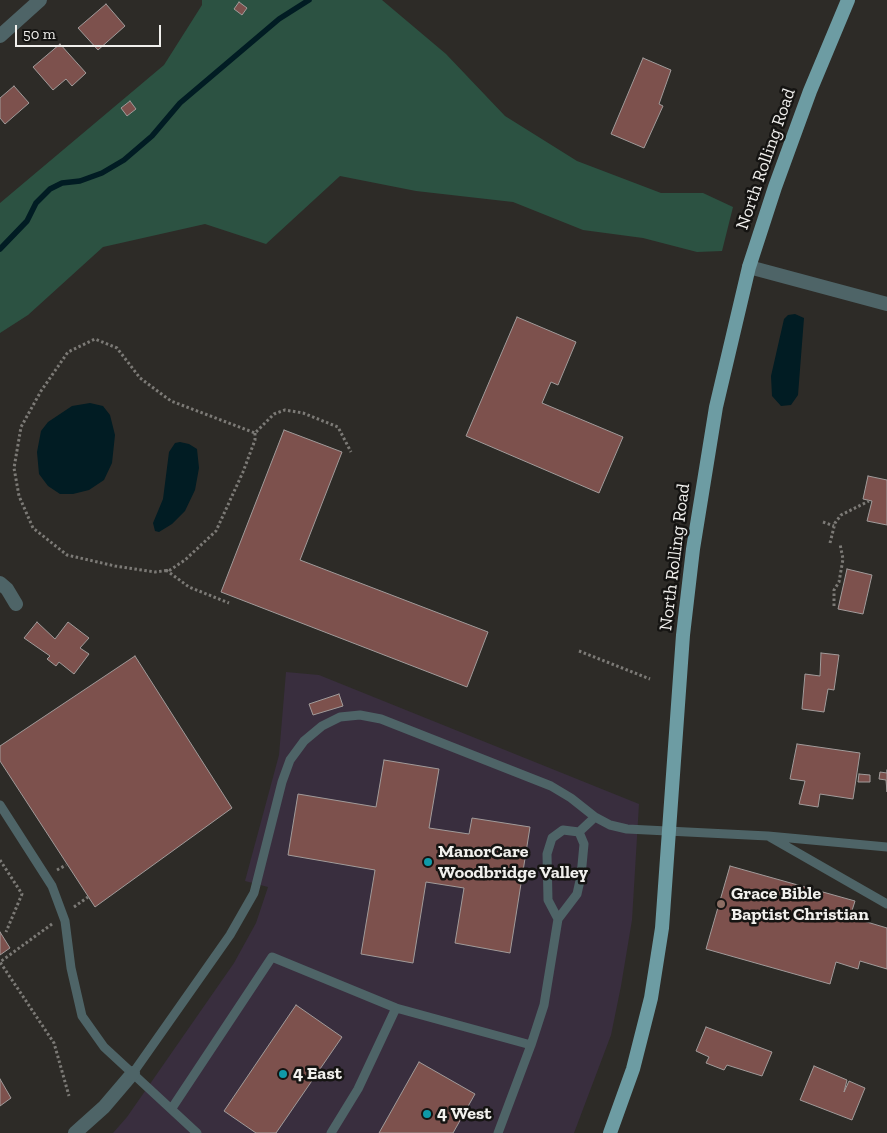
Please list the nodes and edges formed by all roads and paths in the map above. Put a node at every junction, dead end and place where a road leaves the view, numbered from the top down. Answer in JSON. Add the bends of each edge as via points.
{"nodes":[{"id":1,"x":40,"y":0,"type":"edge"},
{"id":2,"x":848,"y":0,"type":"edge"},
{"id":3,"x":0,"y":36,"type":"edge"},
{"id":4,"x":749,"y":267,"type":"junction"},
{"id":5,"x":887,"y":304,"type":"edge"},
{"id":6,"x":255,"y":433,"type":"junction"},
{"id":7,"x":351,"y":452,"type":"dead end"},
{"id":8,"x":869,"y":501,"type":"dead end"},
{"id":9,"x":823,"y":522,"type":"dead end"},
{"id":10,"x":834,"y":526,"type":"junction"},
{"id":11,"x":830,"y":543,"type":"dead end"},
{"id":12,"x":840,"y":544,"type":"dead end"},
{"id":13,"x":166,"y":570,"type":"junction"},
{"id":14,"x":0,"y":583,"type":"edge"},
{"id":15,"x":229,"y":603,"type":"dead end"},
{"id":16,"x":16,"y":604,"type":"dead end"},
{"id":17,"x":834,"y":606,"type":"dead end"},
{"id":18,"x":579,"y":651,"type":"dead end"},
{"id":19,"x":650,"y":679,"type":"dead end"},
{"id":20,"x":0,"y":805,"type":"edge"},
{"id":21,"x":595,"y":817,"type":"junction"},
{"id":22,"x":579,"y":832,"type":"junction"},
{"id":23,"x":670,"y":832,"type":"junction"},
{"id":24,"x":768,"y":836,"type":"junction"},
{"id":25,"x":887,"y":847,"type":"edge"},
{"id":26,"x":0,"y":860,"type":"edge"},
{"id":27,"x":88,"y":897,"type":"dead end"},
{"id":28,"x":887,"y":904,"type":"edge"},
{"id":29,"x":73,"y":908,"type":"dead end"},
{"id":30,"x":558,"y":919,"type":"junction"},
{"id":31,"x":52,"y":923,"type":"dead end"},
{"id":32,"x":6,"y":932,"type":"dead end"},
{"id":33,"x":396,"y":1008,"type":"junction"},
{"id":34,"x":531,"y":1045,"type":"junction"},
{"id":35,"x":133,"y":1073,"type":"junction"},
{"id":36,"x":69,"y":1096,"type":"dead end"},
{"id":37,"x":172,"y":1108,"type":"junction"},
{"id":38,"x":75,"y":1133,"type":"edge"},
{"id":39,"x":197,"y":1133,"type":"edge"},
{"id":40,"x":331,"y":1133,"type":"edge"},
{"id":41,"x":498,"y":1133,"type":"edge"},
{"id":42,"x":610,"y":1133,"type":"edge"}],
"edges":[{"from":1,"to":3,"type":"street"},
{"from":2,"to":4,"type":"main road","name":"North Rolling Road","via":[[796,127]]},
{"from":4,"to":5,"type":"street"},
{"from":4,"to":23,"type":"main road","name":"North Rolling Road","via":[[716,407],[693,549],[683,635]]},
{"from":6,"to":7,"type":"path","via":[[274,414],[285,410],[303,413],[338,427]]},
{"from":6,"to":13,"type":"path","via":[[243,472],[216,532],[185,560]]},
{"from":6,"to":13,"type":"path","via":[[170,401],[140,378],[117,348],[95,339],[68,352],[41,391],[21,427],[14,468],[19,496],[33,528],[68,555],[115,566],[155,572]]},
{"from":8,"to":10,"type":"path","via":[[841,515]]},
{"from":9,"to":10,"type":"path"},
{"from":10,"to":11,"type":"path"},
{"from":12,"to":17,"type":"path","via":[[843,559],[839,582],[834,590]]},
{"from":13,"to":15,"type":"path","via":[[189,587]]},
{"from":14,"to":16,"type":"street"},
{"from":18,"to":19,"type":"path"},
{"from":20,"to":35,"type":"lane","via":[[52,886],[65,921],[82,1016],[104,1047]]},
{"from":21,"to":22,"type":"lane"},
{"from":21,"to":23,"type":"lane","via":[[627,829]]},
{"from":21,"to":35,"type":"lane","via":[[551,786],[381,719],[360,715],[340,717],[322,726],[304,741],[290,760],[261,872],[244,913]]},
{"from":22,"to":30,"type":"lane","via":[[584,844],[577,894]]},
{"from":22,"to":30,"type":"lane","via":[[563,830],[552,838],[547,854],[548,900]]},
{"from":23,"to":24,"type":"lane"},
{"from":23,"to":42,"type":"main road","name":"North Rolling Road","via":[[662,928],[651,998],[633,1069]]},
{"from":24,"to":25,"type":"lane"},
{"from":24,"to":28,"type":"lane"},
{"from":26,"to":32,"type":"path","via":[[22,894]]},
{"from":27,"to":29,"type":"path"},
{"from":30,"to":34,"type":"lane","via":[[544,1005]]},
{"from":31,"to":36,"type":"path","via":[[0,962],[54,1043]]},
{"from":33,"to":34,"type":"lane"},
{"from":33,"to":37,"type":"lane","via":[[272,957]]},
{"from":33,"to":40,"type":"lane","via":[[358,1089]]},
{"from":34,"to":41,"type":"lane"},
{"from":35,"to":37,"type":"lane"},
{"from":35,"to":38,"type":"street","via":[[104,1107]]},
{"from":37,"to":39,"type":"lane"}]}
